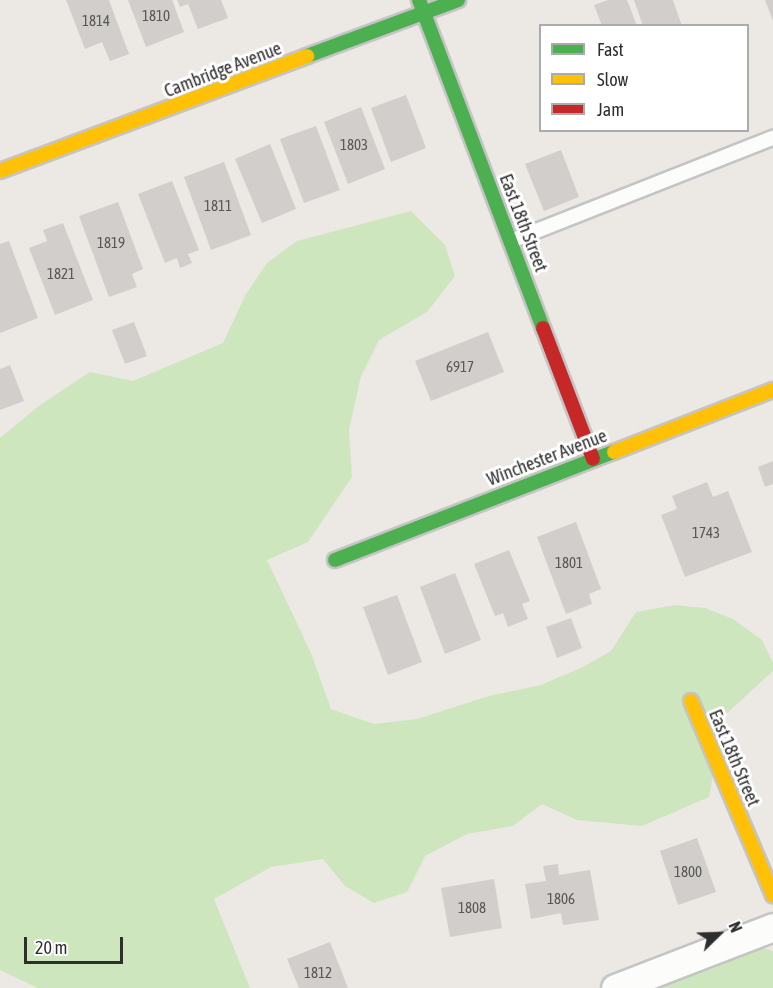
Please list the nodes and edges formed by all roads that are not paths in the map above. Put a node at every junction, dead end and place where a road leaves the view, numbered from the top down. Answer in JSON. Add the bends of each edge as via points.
{"nodes":[{"id":1,"x":458,"y":0,"type":"edge"},
{"id":2,"x":422,"y":6,"type":"edge"},
{"id":3,"x":773,"y":138,"type":"edge"},
{"id":4,"x":0,"y":171,"type":"edge"},
{"id":5,"x":511,"y":241,"type":"junction"},
{"id":6,"x":773,"y":390,"type":"edge"},
{"id":7,"x":593,"y":459,"type":"junction"},
{"id":8,"x":334,"y":560,"type":"dead end"},
{"id":9,"x":691,"y":701,"type":"dead end"},
{"id":10,"x":773,"y":895,"type":"edge"},
{"id":11,"x":773,"y":927,"type":"edge"},
{"id":12,"x":615,"y":988,"type":"edge"}],
"edges":[{"from":1,"to":2,"type":"street","name":"Cambridge Avenue"},
{"from":2,"to":4,"type":"street","name":"Cambridge Avenue"},
{"from":2,"to":5,"type":"street","name":"East 18th Street"},
{"from":3,"to":5,"type":"lane"},
{"from":5,"to":7,"type":"street","name":"East 18th Street"},
{"from":6,"to":7,"type":"street","name":"Winchester Avenue"},
{"from":7,"to":8,"type":"street","name":"Winchester Avenue"},
{"from":9,"to":10,"type":"street","name":"East 18th Street"},
{"from":11,"to":12,"type":"street"}]}
